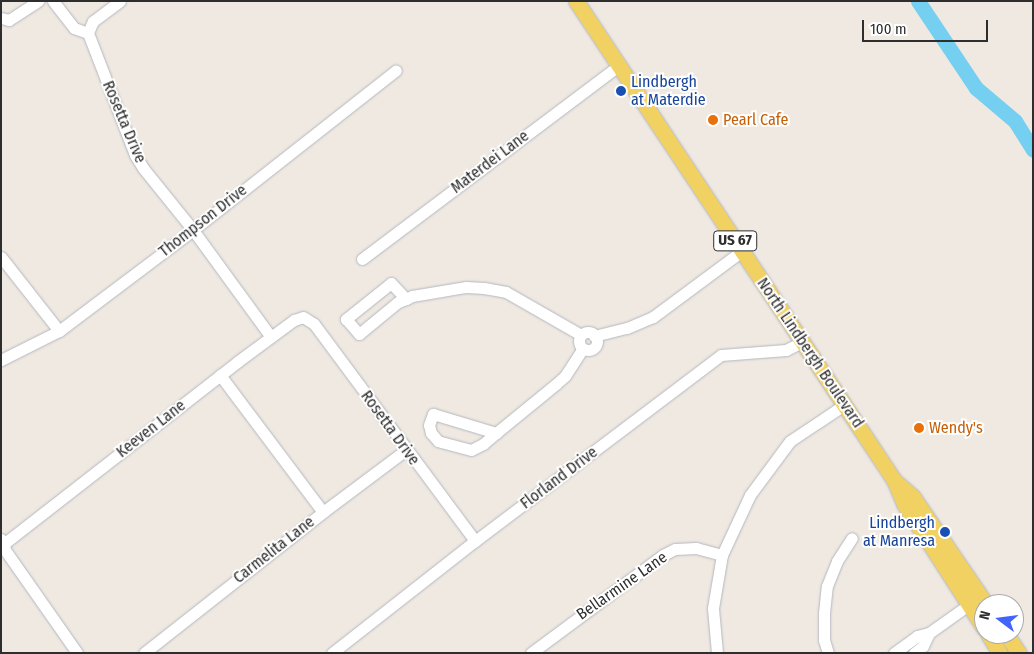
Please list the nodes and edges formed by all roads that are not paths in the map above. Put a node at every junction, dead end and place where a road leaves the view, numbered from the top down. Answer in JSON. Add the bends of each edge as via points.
{"nodes":[{"id":1,"x":38,"y":1,"type":"edge"},
{"id":2,"x":53,"y":1,"type":"edge"},
{"id":3,"x":120,"y":1,"type":"edge"},
{"id":4,"x":576,"y":1,"type":"edge"},
{"id":5,"x":1,"y":18,"type":"edge"},
{"id":6,"x":88,"y":33,"type":"junction"},
{"id":7,"x":618,"y":66,"type":"junction"},
{"id":8,"x":396,"y":70,"type":"dead end"},
{"id":9,"x":193,"y":230,"type":"junction"},
{"id":10,"x":742,"y":251,"type":"junction"},
{"id":11,"x":1,"y":257,"type":"edge"},
{"id":12,"x":362,"y":260,"type":"dead end"},
{"id":13,"x":406,"y":299,"type":"junction"},
{"id":14,"x":303,"y":317,"type":"joint"},
{"id":15,"x":59,"y":331,"type":"junction"},
{"id":16,"x":581,"y":335,"type":"junction"},
{"id":17,"x":594,"y":336,"type":"junction"},
{"id":18,"x":270,"y":337,"type":"junction"},
{"id":19,"x":802,"y":342,"type":"junction"},
{"id":20,"x":582,"y":348,"type":"junction"},
{"id":21,"x":1,"y":360,"type":"edge"},
{"id":22,"x":220,"y":375,"type":"junction"},
{"id":23,"x":844,"y":405,"type":"junction"},
{"id":24,"x":496,"y":433,"type":"junction"},
{"id":25,"x":406,"y":450,"type":"junction"},
{"id":26,"x":323,"y":512,"type":"junction"},
{"id":27,"x":852,"y":538,"type":"dead end"},
{"id":28,"x":474,"y":541,"type":"junction"},
{"id":29,"x":2,"y":543,"type":"edge"},
{"id":30,"x":722,"y":555,"type":"junction"},
{"id":31,"x":974,"y":595,"type":"edge"},
{"id":32,"x":974,"y":605,"type":"edge"},
{"id":33,"x":929,"y":634,"type":"junction"},
{"id":34,"x":77,"y":653,"type":"edge"},
{"id":35,"x":144,"y":653,"type":"edge"},
{"id":36,"x":332,"y":653,"type":"edge"},
{"id":37,"x":531,"y":653,"type":"edge"},
{"id":38,"x":717,"y":653,"type":"edge"},
{"id":39,"x":828,"y":653,"type":"edge"},
{"id":40,"x":894,"y":653,"type":"edge"},
{"id":41,"x":914,"y":653,"type":"edge"}],
"edges":[{"from":1,"to":5,"type":"street","via":[[10,20]]},
{"from":2,"to":6,"type":"street","via":[[74,28]]},
{"from":3,"to":6,"type":"street","via":[[94,21]]},
{"from":4,"to":7,"type":"main road","name":"North Lindbergh Boulevard","number":"US 67"},
{"from":6,"to":9,"type":"street","name":"Rosetta Drive","via":[[135,155]]},
{"from":7,"to":10,"type":"main road","name":"North Lindbergh Boulevard","number":"US 67"},
{"from":7,"to":12,"type":"street","name":"Materdei Lane"},
{"from":8,"to":9,"type":"street","name":"Thompson Drive"},
{"from":9,"to":15,"type":"street","name":"Thompson Drive"},
{"from":9,"to":18,"type":"street","name":"Rosetta Drive"},
{"from":10,"to":17,"type":"street","via":[[653,317],[627,328]]},
{"from":10,"to":19,"type":"main road","name":"North Lindbergh Boulevard","number":"US 67"},
{"from":11,"to":15,"type":"street"},
{"from":13,"to":13,"type":"street","via":[[359,334],[346,319],[391,283]]},
{"from":13,"to":16,"type":"street","via":[[466,287],[506,292]]},
{"from":14,"to":18,"type":"street","name":"Keeven Lane"},
{"from":14,"to":25,"type":"street","name":"Rosetta Drive","via":[[314,324]]},
{"from":15,"to":21,"type":"street","name":"Thompson Drive"},
{"from":16,"to":17,"type":"street","via":[[589,333]]},
{"from":16,"to":20,"type":"street"},
{"from":17,"to":20,"type":"street","via":[[596,343],[593,348]]},
{"from":18,"to":22,"type":"street","name":"Keeven Lane"},
{"from":19,"to":23,"type":"main road","name":"North Lindbergh Boulevard","number":"US 67"},
{"from":19,"to":28,"type":"street","name":"Florland Drive","via":[[786,350],[721,355]]},
{"from":20,"to":24,"type":"street","via":[[565,376]]},
{"from":22,"to":26,"type":"street"},
{"from":22,"to":29,"type":"street","name":"Keeven Lane"},
{"from":23,"to":30,"type":"street","via":[[790,441],[750,495]]},
{"from":23,"to":31,"type":"main road","name":"North Lindbergh Boulevard","number":"US 67","via":[[894,480],[904,504]]},
{"from":24,"to":24,"type":"street","via":[[433,414],[429,425],[431,434],[438,441],[471,450]]},
{"from":25,"to":26,"type":"street","name":"Carmelita Lane"},
{"from":25,"to":28,"type":"street","name":"Rosetta Drive"},
{"from":26,"to":35,"type":"street","name":"Carmelita Lane"},
{"from":27,"to":39,"type":"street","via":[[827,586],[824,640]]},
{"from":28,"to":36,"type":"street","name":"Florland Drive"},
{"from":29,"to":34,"type":"street"},
{"from":30,"to":37,"type":"street","name":"Bellarmine Lane","via":[[696,548],[675,549],[663,555]]},
{"from":30,"to":38,"type":"street","via":[[713,608]]},
{"from":32,"to":33,"type":"street"},
{"from":33,"to":40,"type":"street","via":[[917,636]]},
{"from":33,"to":41,"type":"street","via":[[923,646]]}]}
